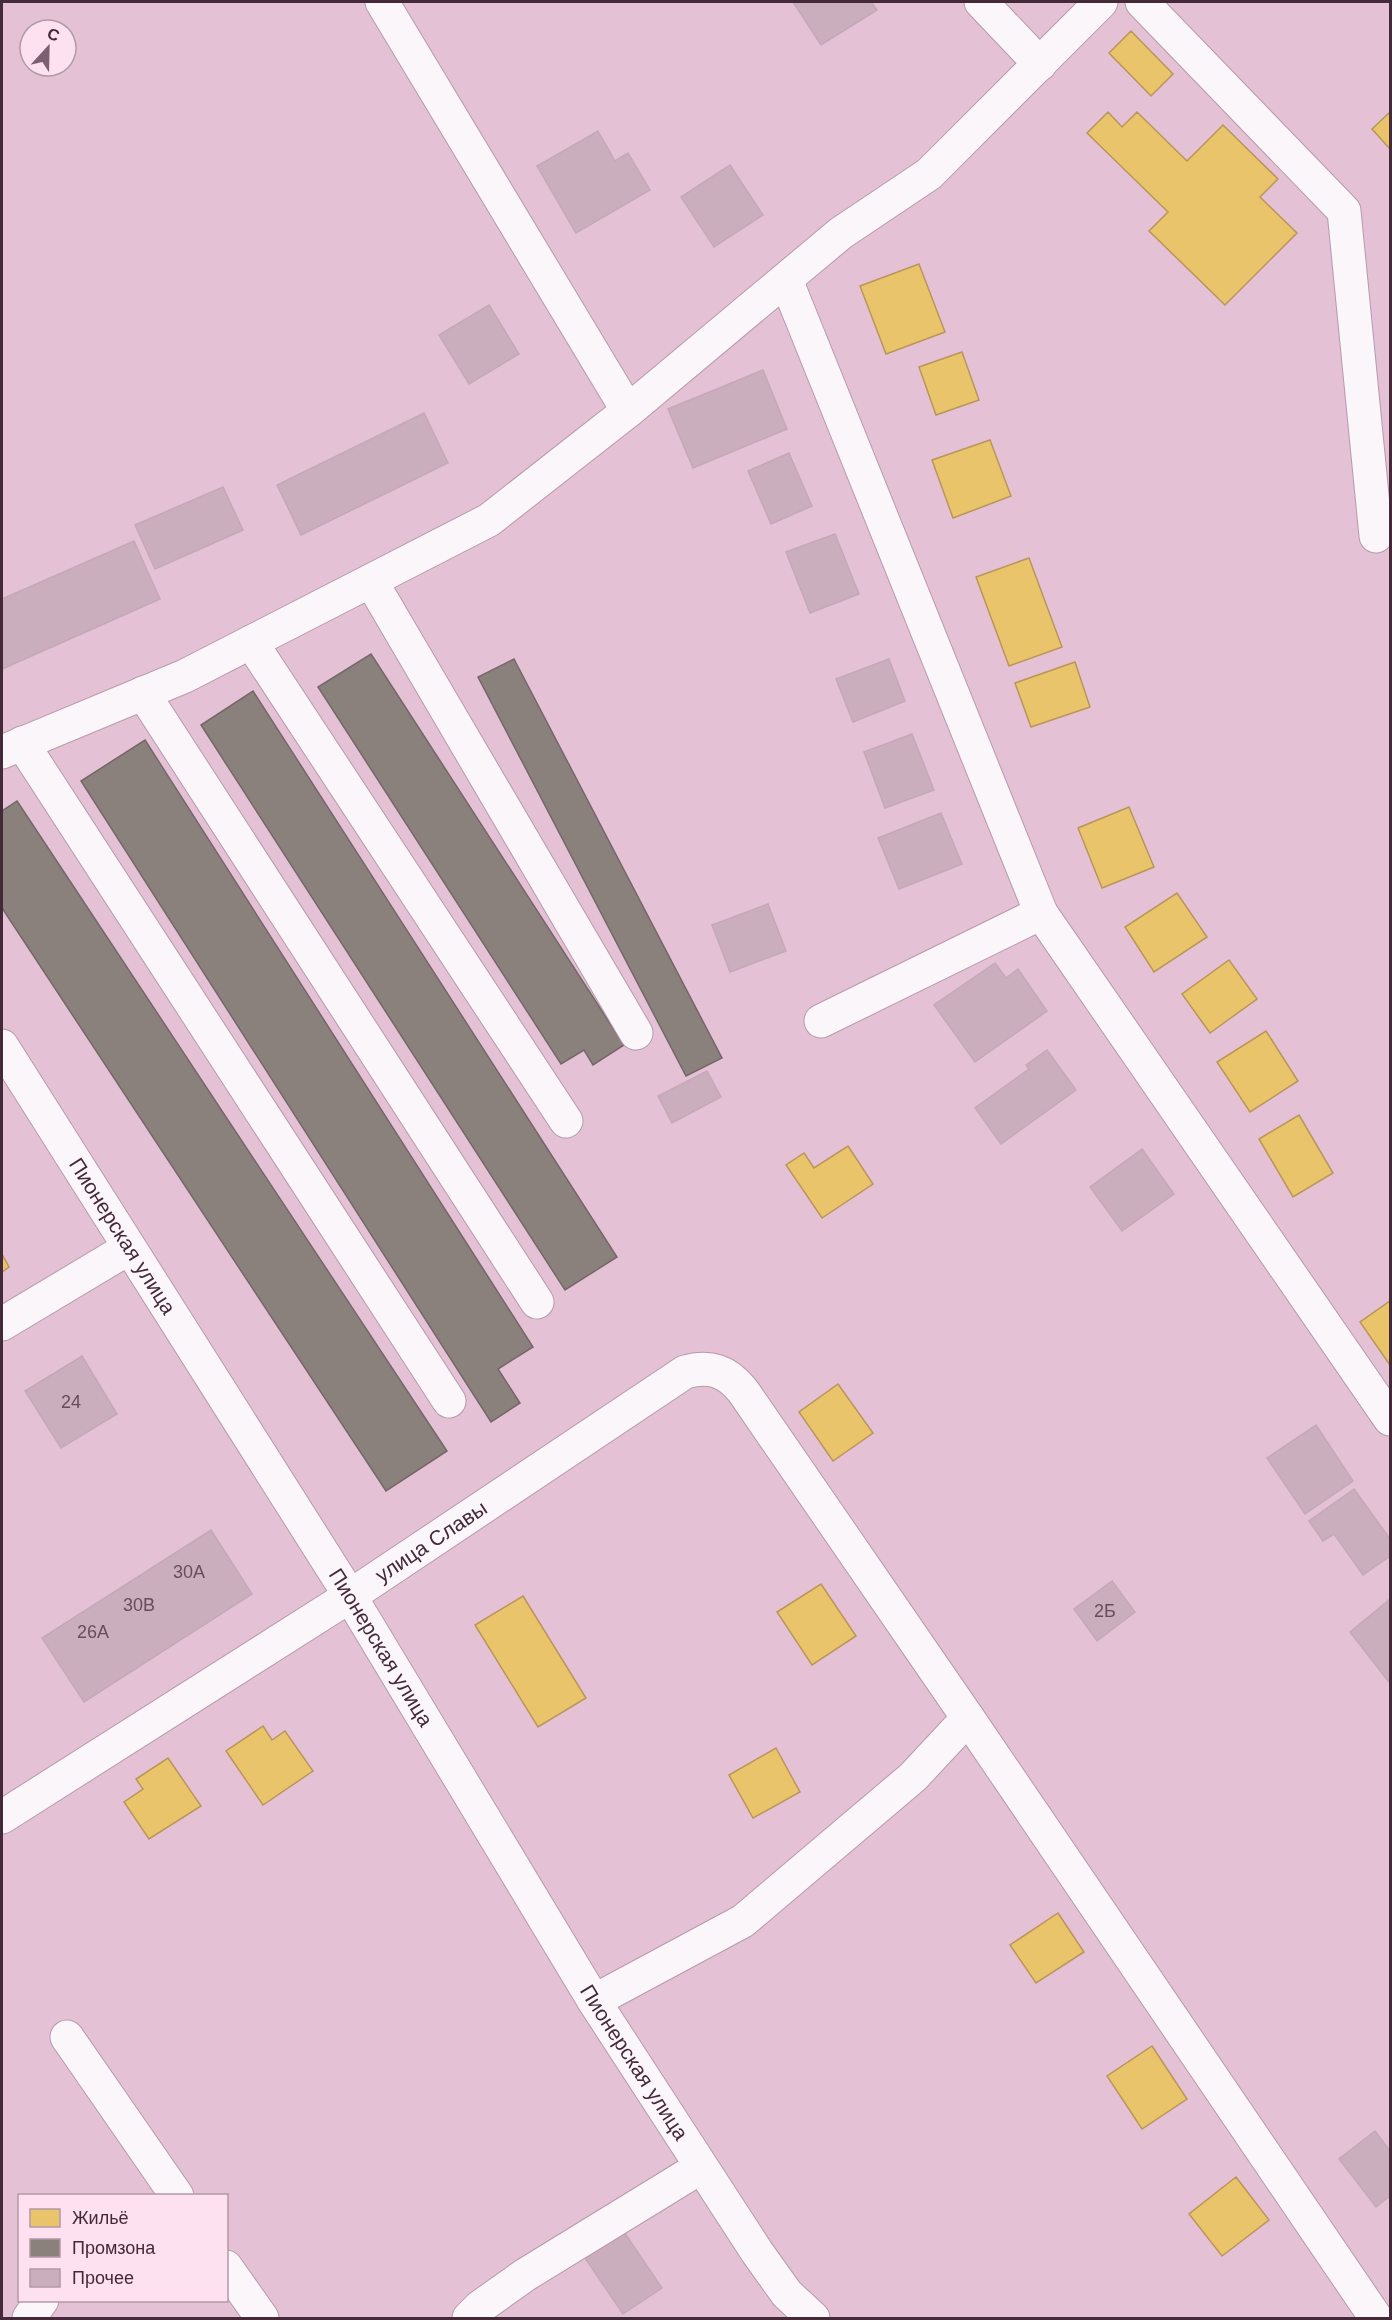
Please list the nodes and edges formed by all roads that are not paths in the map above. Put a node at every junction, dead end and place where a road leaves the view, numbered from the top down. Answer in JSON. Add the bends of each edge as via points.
{"nodes":[{"id":1,"x":382,"y":2,"type":"edge"},
{"id":2,"x":981,"y":2,"type":"edge"},
{"id":3,"x":1101,"y":2,"type":"edge"},
{"id":4,"x":1142,"y":2,"type":"edge"},
{"id":5,"x":1040,"y":64,"type":"junction"},
{"id":6,"x":786,"y":280,"type":"junction"},
{"id":7,"x":628,"y":411,"type":"junction"},
{"id":8,"x":1376,"y":536,"type":"dead end"},
{"id":9,"x":371,"y":580,"type":"junction"},
{"id":10,"x":251,"y":642,"type":"junction"},
{"id":11,"x":143,"y":693,"type":"junction"},
{"id":12,"x":12,"y":748,"type":"edge"},
{"id":13,"x":1041,"y":913,"type":"junction"},
{"id":14,"x":820,"y":1021,"type":"dead end"},
{"id":15,"x":636,"y":1033,"type":"dead end"},
{"id":16,"x":2,"y":1046,"type":"edge"},
{"id":17,"x":566,"y":1121,"type":"dead end"},
{"id":18,"x":129,"y":1248,"type":"junction"},
{"id":19,"x":537,"y":1302,"type":"dead end"},
{"id":20,"x":2,"y":1324,"type":"edge"},
{"id":21,"x":449,"y":1401,"type":"dead end"},
{"id":22,"x":1390,"y":1419,"type":"edge"},
{"id":23,"x":350,"y":1596,"type":"junction"},
{"id":24,"x":969,"y":1718,"type":"junction"},
{"id":25,"x":2,"y":1817,"type":"edge"},
{"id":26,"x":594,"y":2001,"type":"junction"},
{"id":27,"x":67,"y":2037,"type":"dead end"},
{"id":28,"x":702,"y":2167,"type":"junction"},
{"id":29,"x":166,"y":2192,"type":"edge"},
{"id":30,"x":228,"y":2270,"type":"edge"},
{"id":31,"x":41,"y":2302,"type":"edge"},
{"id":32,"x":29,"y":2319,"type":"edge"},
{"id":33,"x":262,"y":2319,"type":"edge"},
{"id":34,"x":469,"y":2319,"type":"edge"},
{"id":35,"x":813,"y":2319,"type":"edge"},
{"id":36,"x":1376,"y":2319,"type":"edge"}],
"edges":[{"from":1,"to":7,"type":"street"},
{"from":2,"to":5,"type":"street"},
{"from":3,"to":5,"type":"street"},
{"from":4,"to":8,"type":"street","via":[[1344,211]]},
{"from":5,"to":6,"type":"street","via":[[929,174],[841,233]]},
{"from":6,"to":7,"type":"street"},
{"from":6,"to":13,"type":"street"},
{"from":7,"to":9,"type":"street","via":[[489,520]]},
{"from":9,"to":10,"type":"street"},
{"from":9,"to":15,"type":"street"},
{"from":10,"to":11,"type":"street"},
{"from":10,"to":17,"type":"street"},
{"from":11,"to":12,"type":"street"},
{"from":11,"to":19,"type":"street"},
{"from":12,"to":21,"type":"street"},
{"from":13,"to":14,"type":"street"},
{"from":13,"to":22,"type":"street"},
{"from":16,"to":18,"type":"street","name":"Пионерская улица"},
{"from":18,"to":20,"type":"street"},
{"from":18,"to":23,"type":"street","name":"Пионерская улица"},
{"from":23,"to":24,"type":"street","name":"улица Славы","via":[[685,1372],[711,1369],[735,1380]]},
{"from":23,"to":25,"type":"street","name":"улица Славы"},
{"from":23,"to":26,"type":"street","name":"Пионерская улица"},
{"from":24,"to":26,"type":"street","via":[[913,1777],[742,1921]]},
{"from":24,"to":36,"type":"street"},
{"from":26,"to":28,"type":"street","name":"Пионерская улица"},
{"from":27,"to":29,"type":"street"},
{"from":28,"to":34,"type":"street","via":[[525,2275]]},
{"from":28,"to":35,"type":"street","name":"Пионерская улица","via":[[787,2294]]},
{"from":30,"to":33,"type":"street"},
{"from":31,"to":32,"type":"street"}]}
